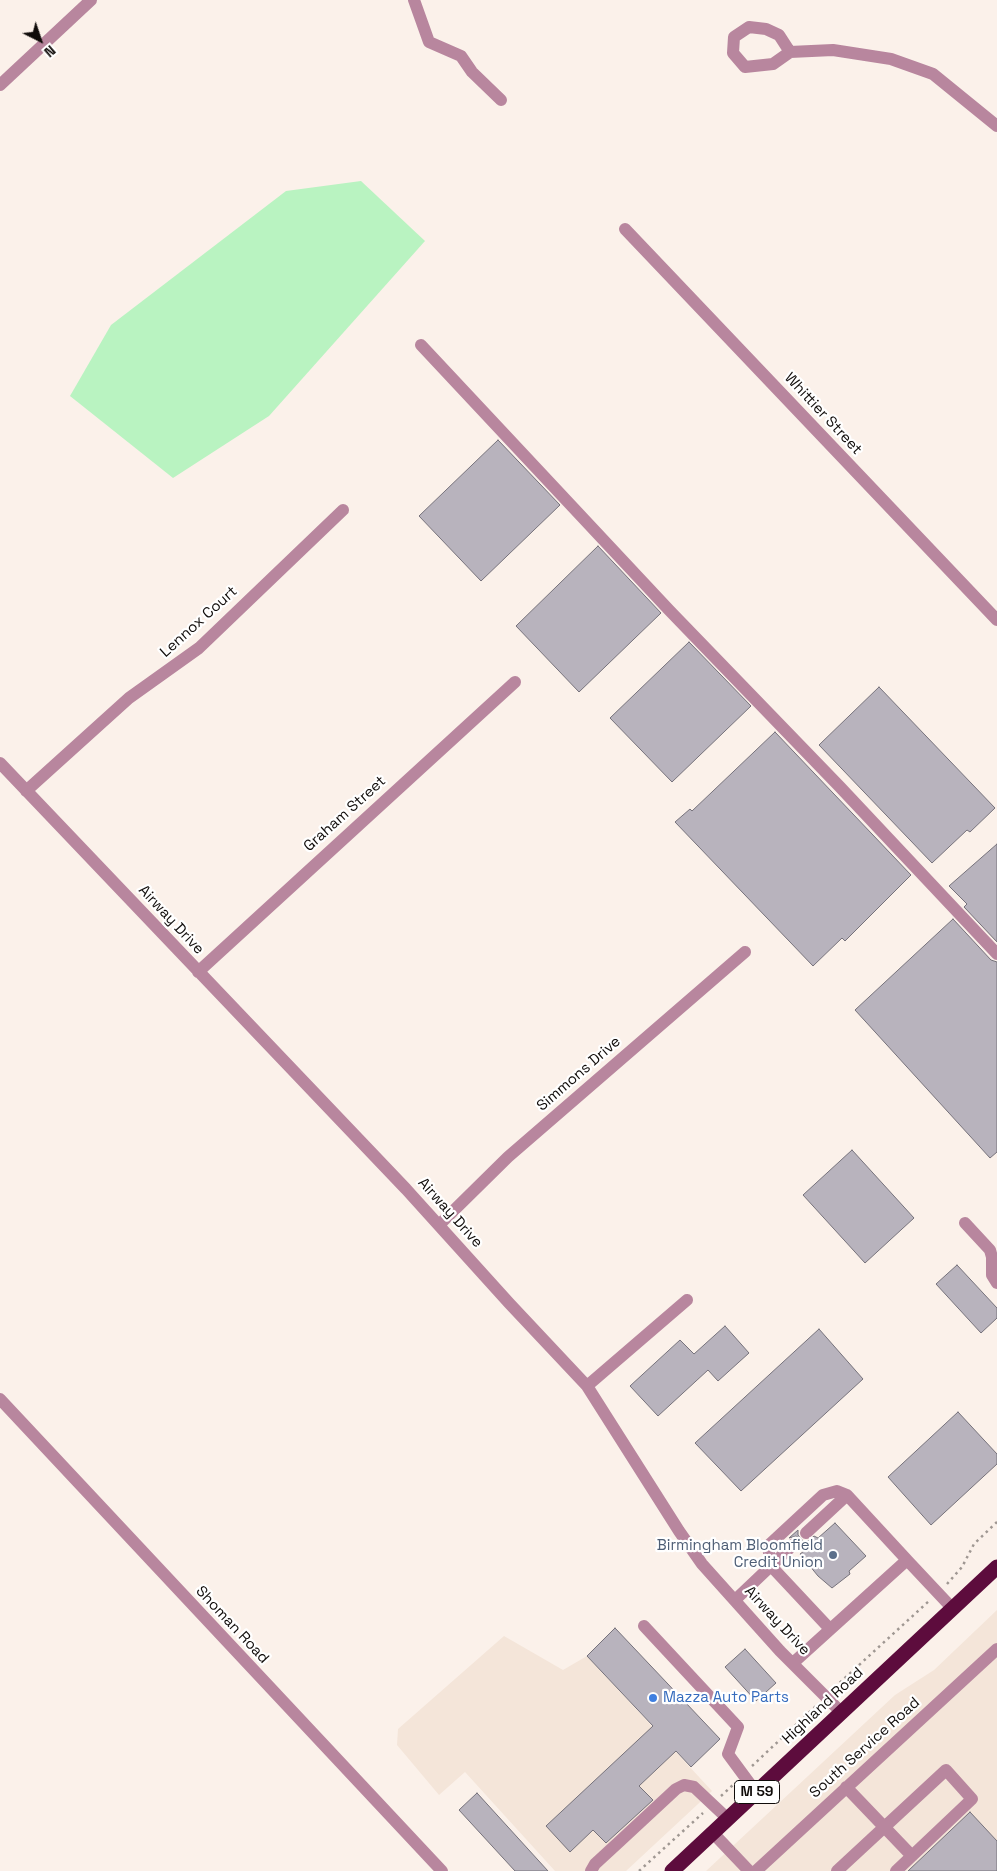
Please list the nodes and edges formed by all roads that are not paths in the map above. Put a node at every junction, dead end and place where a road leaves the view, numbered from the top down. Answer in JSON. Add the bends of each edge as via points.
{"nodes":[{"id":1,"x":91,"y":0,"type":"edge"},
{"id":2,"x":414,"y":0,"type":"edge"},
{"id":3,"x":790,"y":52,"type":"dead end"},
{"id":4,"x":0,"y":85,"type":"edge"},
{"id":5,"x":501,"y":100,"type":"dead end"},
{"id":6,"x":997,"y":126,"type":"edge"},
{"id":7,"x":625,"y":230,"type":"dead end"},
{"id":8,"x":421,"y":345,"type":"dead end"},
{"id":9,"x":343,"y":510,"type":"dead end"},
{"id":10,"x":997,"y":620,"type":"edge"},
{"id":11,"x":515,"y":682,"type":"dead end"},
{"id":12,"x":0,"y":763,"type":"edge"},
{"id":13,"x":26,"y":791,"type":"junction"},
{"id":14,"x":745,"y":952,"type":"dead end"},
{"id":15,"x":997,"y":954,"type":"edge"},
{"id":16,"x":198,"y":972,"type":"junction"},
{"id":17,"x":965,"y":1222,"type":"dead end"},
{"id":18,"x":439,"y":1226,"type":"junction"},
{"id":19,"x":997,"y":1283,"type":"edge"},
{"id":20,"x":686,"y":1300,"type":"dead end"},
{"id":21,"x":587,"y":1386,"type":"junction"},
{"id":22,"x":0,"y":1399,"type":"edge"},
{"id":23,"x":847,"y":1495,"type":"junction"},
{"id":24,"x":806,"y":1533,"type":"dead end"},
{"id":25,"x":794,"y":1544,"type":"dead end"},
{"id":26,"x":907,"y":1560,"type":"junction"},
{"id":27,"x":770,"y":1566,"type":"junction"},
{"id":28,"x":997,"y":1567,"type":"edge"},
{"id":29,"x":736,"y":1600,"type":"junction"},
{"id":30,"x":953,"y":1609,"type":"junction"},
{"id":31,"x":644,"y":1626,"type":"dead end"},
{"id":32,"x":830,"y":1629,"type":"junction"},
{"id":33,"x":997,"y":1649,"type":"edge"},
{"id":34,"x":793,"y":1663,"type":"junction"},
{"id":35,"x":842,"y":1713,"type":"junction"},
{"id":36,"x":846,"y":1787,"type":"junction"},
{"id":37,"x":756,"y":1792,"type":"junction"},
{"id":38,"x":728,"y":1819,"type":"junction"},
{"id":39,"x":885,"y":1827,"type":"junction"},
{"id":40,"x":713,"y":1833,"type":"junction"},
{"id":41,"x":912,"y":1856,"type":"junction"},
{"id":42,"x":442,"y":1871,"type":"edge"},
{"id":43,"x":592,"y":1871,"type":"edge"},
{"id":44,"x":672,"y":1871,"type":"edge"},
{"id":45,"x":749,"y":1871,"type":"edge"},
{"id":46,"x":756,"y":1871,"type":"edge"},
{"id":47,"x":837,"y":1871,"type":"edge"},
{"id":48,"x":896,"y":1871,"type":"edge"}],
"edges":[{"from":1,"to":4,"type":"street"},
{"from":2,"to":5,"type":"street","via":[[430,42],[461,56],[472,72]]},
{"from":3,"to":6,"type":"street","via":[[833,50],[891,59],[933,74]]},
{"from":7,"to":10,"type":"street","name":"Whittier Street"},
{"from":8,"to":15,"type":"street"},
{"from":9,"to":13,"type":"street","name":"Lennox Court","via":[[199,648],[129,698]]},
{"from":11,"to":16,"type":"street","name":"Graham Street"},
{"from":12,"to":13,"type":"street","name":"Airway Drive"},
{"from":13,"to":16,"type":"street","name":"Airway Drive"},
{"from":14,"to":18,"type":"street","name":"Simmons Drive","via":[[508,1157]]},
{"from":16,"to":18,"type":"street","name":"Airway Drive"},
{"from":17,"to":19,"type":"street","via":[[990,1250],[992,1275]]},
{"from":18,"to":21,"type":"street","name":"Airway Drive"},
{"from":20,"to":21,"type":"street"},
{"from":21,"to":29,"type":"street","name":"Airway Drive","via":[[678,1531],[702,1564]]},
{"from":22,"to":42,"type":"street","name":"Shoman Road"},
{"from":23,"to":24,"type":"street"},
{"from":23,"to":26,"type":"street"},
{"from":23,"to":27,"type":"street","via":[[837,1491],[823,1495],[768,1546]]},
{"from":25,"to":27,"type":"street"},
{"from":26,"to":30,"type":"street"},
{"from":26,"to":32,"type":"street"},
{"from":27,"to":29,"type":"street"},
{"from":27,"to":32,"type":"street"},
{"from":28,"to":30,"type":"highway","name":"Highland Road","number":"M 59"},
{"from":29,"to":34,"type":"street","name":"Airway Drive"},
{"from":30,"to":35,"type":"highway","name":"Highland Road","number":"M 59"},
{"from":31,"to":37,"type":"street","via":[[738,1727],[728,1754]]},
{"from":32,"to":34,"type":"street"},
{"from":33,"to":36,"type":"street","name":"South Service Road"},
{"from":34,"to":35,"type":"street","name":"Airway Drive"},
{"from":35,"to":37,"type":"highway","name":"Highland Road","number":"M 59"},
{"from":36,"to":39,"type":"street"},
{"from":36,"to":46,"type":"street","name":"South Service Road"},
{"from":37,"to":38,"type":"highway","name":"Highland Road","number":"M 59"},
{"from":38,"to":40,"type":"highway","name":"Highland Road","number":"M 59"},
{"from":38,"to":43,"type":"street","via":[[694,1787],[684,1785],[595,1864]]},
{"from":39,"to":41,"type":"street"},
{"from":39,"to":41,"type":"street","via":[[946,1770],[972,1799]]},
{"from":39,"to":47,"type":"street"},
{"from":40,"to":44,"type":"highway","name":"Highland Road","number":"M 59"},
{"from":40,"to":45,"type":"street"},
{"from":41,"to":48,"type":"street"}]}
